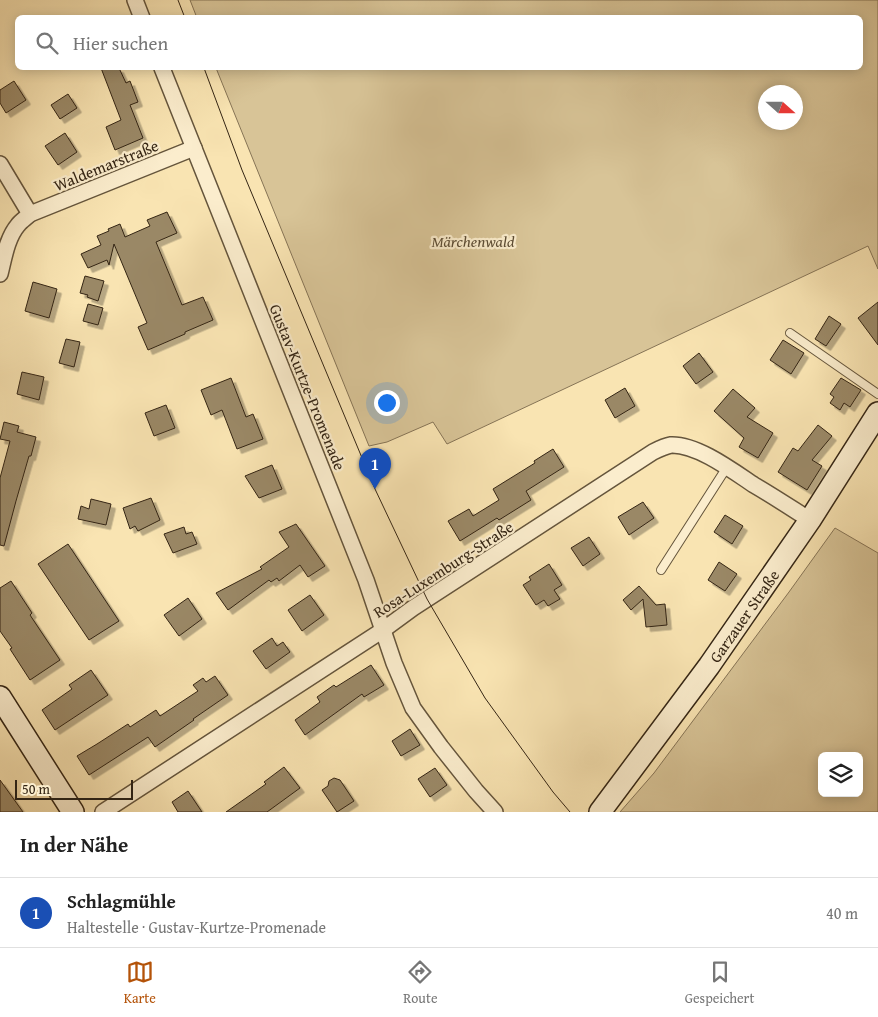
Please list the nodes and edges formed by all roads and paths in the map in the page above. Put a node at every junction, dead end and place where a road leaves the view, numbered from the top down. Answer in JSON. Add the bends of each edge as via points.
{"nodes":[{"id":1,"x":135,"y":0,"type":"edge"},
{"id":2,"x":141,"y":15,"type":"edge"},
{"id":3,"x":163,"y":70,"type":"edge"},
{"id":4,"x":194,"y":148,"type":"junction"},
{"id":5,"x":0,"y":164,"type":"edge"},
{"id":6,"x":30,"y":214,"type":"junction"},
{"id":7,"x":0,"y":274,"type":"edge"},
{"id":8,"x":790,"y":333,"type":"dead end"},
{"id":9,"x":878,"y":394,"type":"edge"},
{"id":10,"x":878,"y":412,"type":"edge"},
{"id":11,"x":727,"y":468,"type":"junction"},
{"id":12,"x":810,"y":520,"type":"junction"},
{"id":13,"x":661,"y":570,"type":"dead end"},
{"id":14,"x":383,"y":630,"type":"junction"},
{"id":15,"x":0,"y":697,"type":"edge"},
{"id":16,"x":73,"y":812,"type":"edge"},
{"id":17,"x":103,"y":812,"type":"edge"},
{"id":18,"x":495,"y":812,"type":"edge"},
{"id":19,"x":600,"y":812,"type":"edge"}],
"edges":[{"from":1,"to":2,"type":"street"},
{"from":3,"to":4,"type":"street","name":"Gustav-Kurtze-Promenade"},
{"from":4,"to":6,"type":"street","name":"Waldemarstraße"},
{"from":4,"to":14,"type":"street","name":"Gustav-Kurtze-Promenade"},
{"from":5,"to":6,"type":"street"},
{"from":6,"to":7,"type":"street","name":"Waldemarstraße","via":[[14,229]]},
{"from":8,"to":9,"type":"lane"},
{"from":10,"to":12,"type":"street","name":"Garzauer Straße"},
{"from":11,"to":12,"type":"street","name":"Rosa-Luxemburg-Straße"},
{"from":11,"to":13,"type":"lane"},
{"from":11,"to":14,"type":"street","name":"Rosa-Luxemburg-Straße","via":[[686,447],[672,445],[653,452]]},
{"from":12,"to":19,"type":"street","name":"Garzauer Straße","via":[[709,666]]},
{"from":14,"to":17,"type":"street","name":"Rosa-Luxemburg-Straße"},
{"from":14,"to":18,"type":"street","name":"Gustav-Kurtze-Promenade","via":[[413,708]]},
{"from":15,"to":16,"type":"street"}]}
